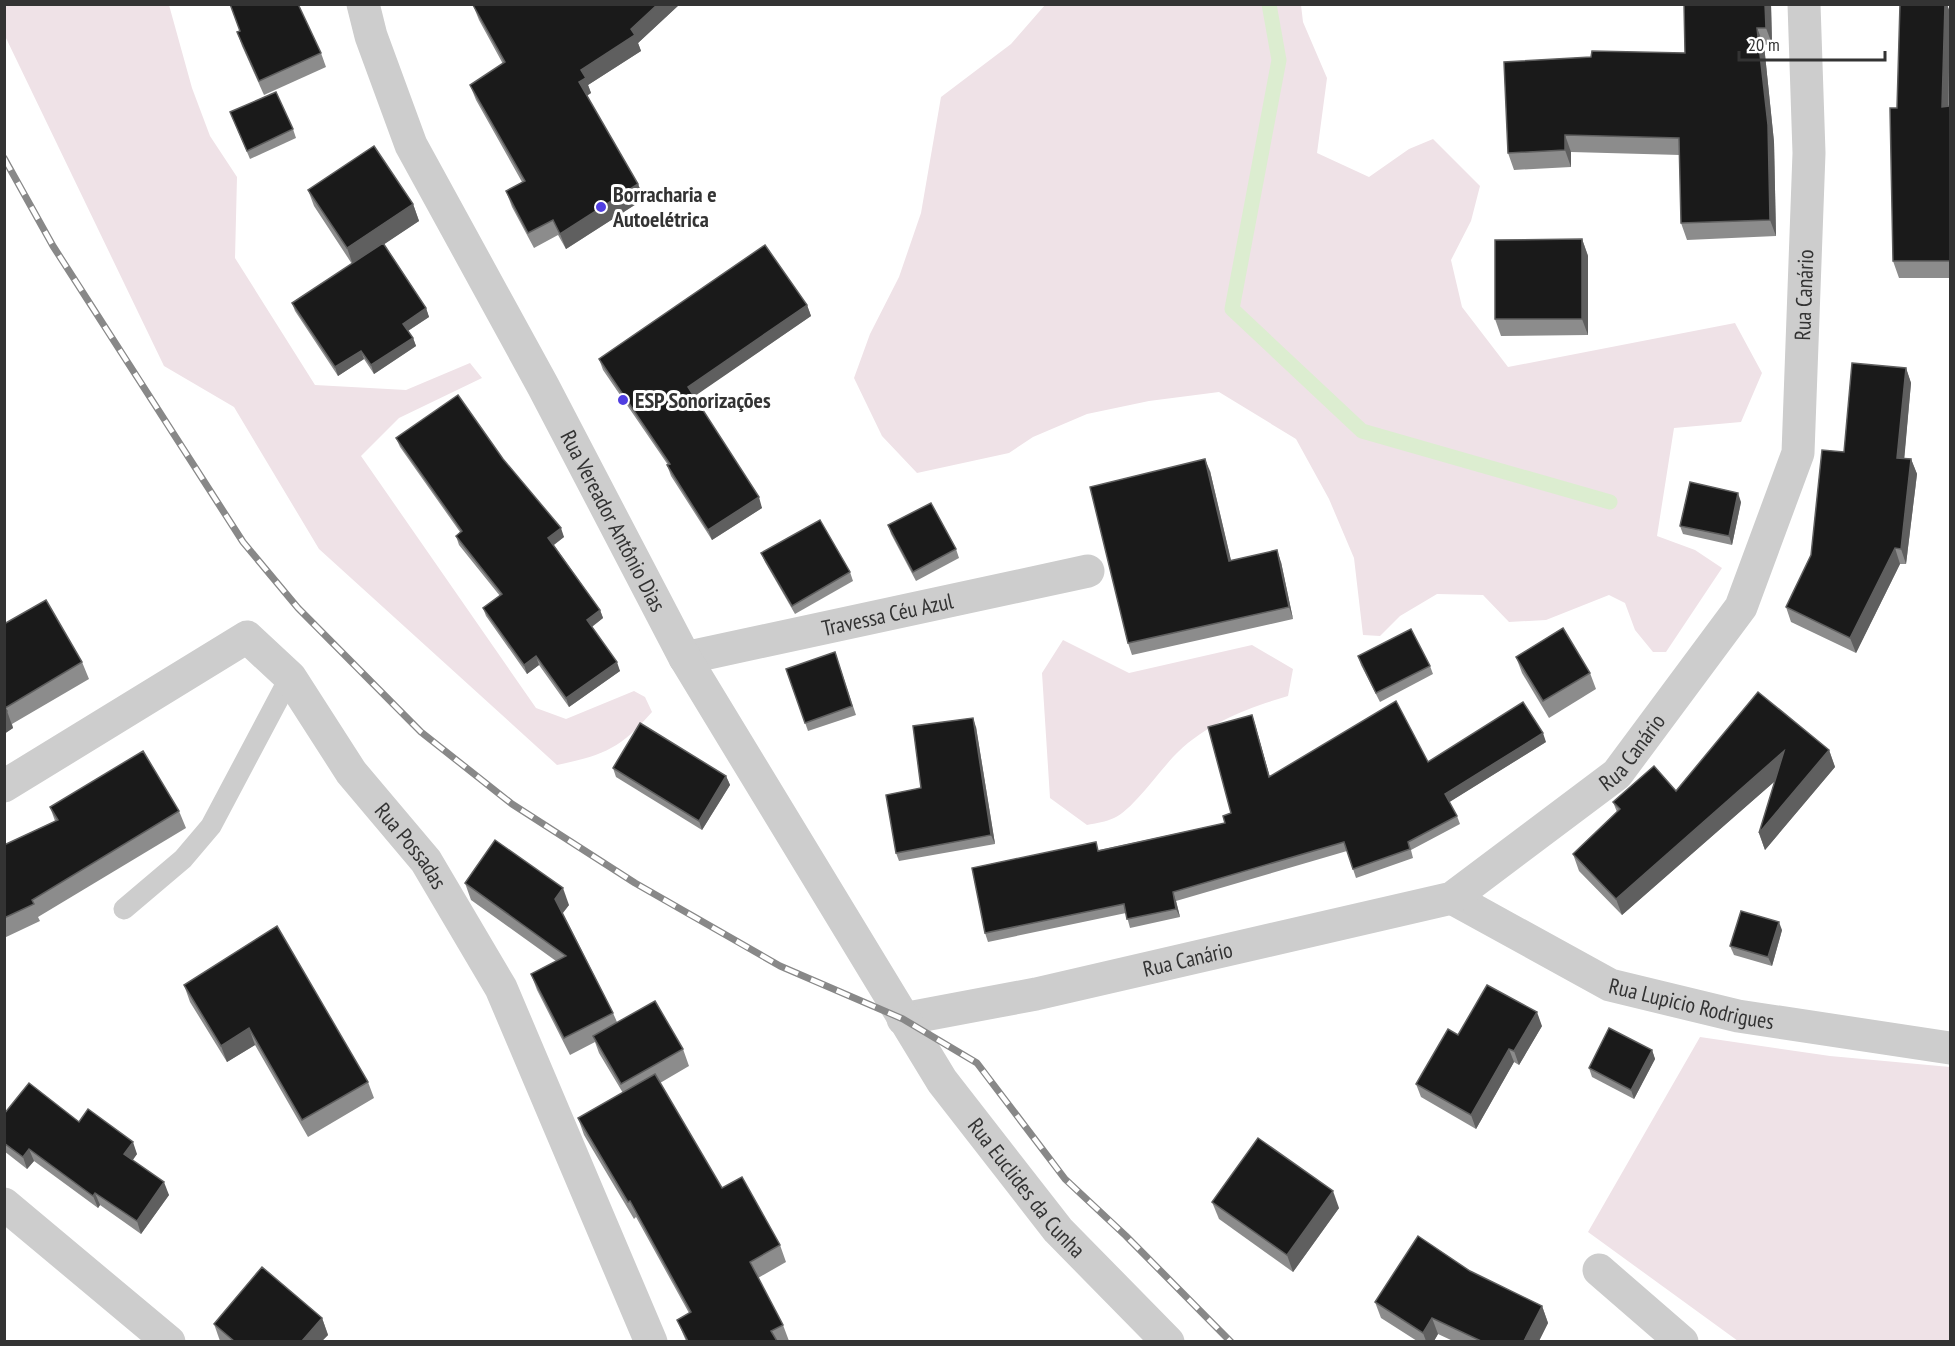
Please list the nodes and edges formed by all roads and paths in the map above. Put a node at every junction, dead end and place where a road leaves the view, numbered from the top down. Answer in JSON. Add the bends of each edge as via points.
{"nodes":[{"id":1,"x":363,"y":4,"type":"edge"},
{"id":2,"x":1804,"y":4,"type":"edge"},
{"id":3,"x":1088,"y":572,"type":"dead end"},
{"id":4,"x":685,"y":658,"type":"junction"},
{"id":5,"x":290,"y":677,"type":"junction"},
{"id":6,"x":4,"y":786,"type":"edge"},
{"id":7,"x":1452,"y":898,"type":"junction"},
{"id":8,"x":124,"y":909,"type":"dead end"},
{"id":9,"x":903,"y":1019,"type":"junction"},
{"id":10,"x":1950,"y":1048,"type":"edge"},
{"id":11,"x":4,"y":1204,"type":"edge"},
{"id":12,"x":1599,"y":1270,"type":"dead end"},
{"id":13,"x":169,"y":1341,"type":"edge"},
{"id":14,"x":651,"y":1341,"type":"edge"},
{"id":15,"x":1168,"y":1341,"type":"edge"},
{"id":16,"x":1682,"y":1341,"type":"edge"}],
"edges":[{"from":1,"to":4,"type":"street","name":"Rua Vereador Antônio Dias","via":[[411,146],[543,386]]},
{"from":2,"to":7,"type":"street","name":"Rua Canário","via":[[1809,153],[1798,453],[1740,608],[1617,774]]},
{"from":3,"to":4,"type":"street","name":"Travessa Céu Azul"},
{"from":4,"to":9,"type":"street","name":"Rua Vereador Antônio Dias"},
{"from":5,"to":6,"type":"street","name":"Rua Possadas","via":[[247,637]]},
{"from":5,"to":8,"type":"lane","via":[[211,826],[183,858]]},
{"from":5,"to":14,"type":"street","name":"Rua Possadas","via":[[351,772],[426,861],[501,988]]},
{"from":7,"to":9,"type":"street","name":"Rua Canário","via":[[1036,994]]},
{"from":7,"to":10,"type":"street","name":"Rua Lupicio Rodrigues","via":[[1611,985],[1738,1016]]},
{"from":9,"to":15,"type":"street","name":"Rua Euclides da Cunha","via":[[942,1082],[1058,1230]]},
{"from":11,"to":13,"type":"street"},
{"from":12,"to":16,"type":"street"}]}
